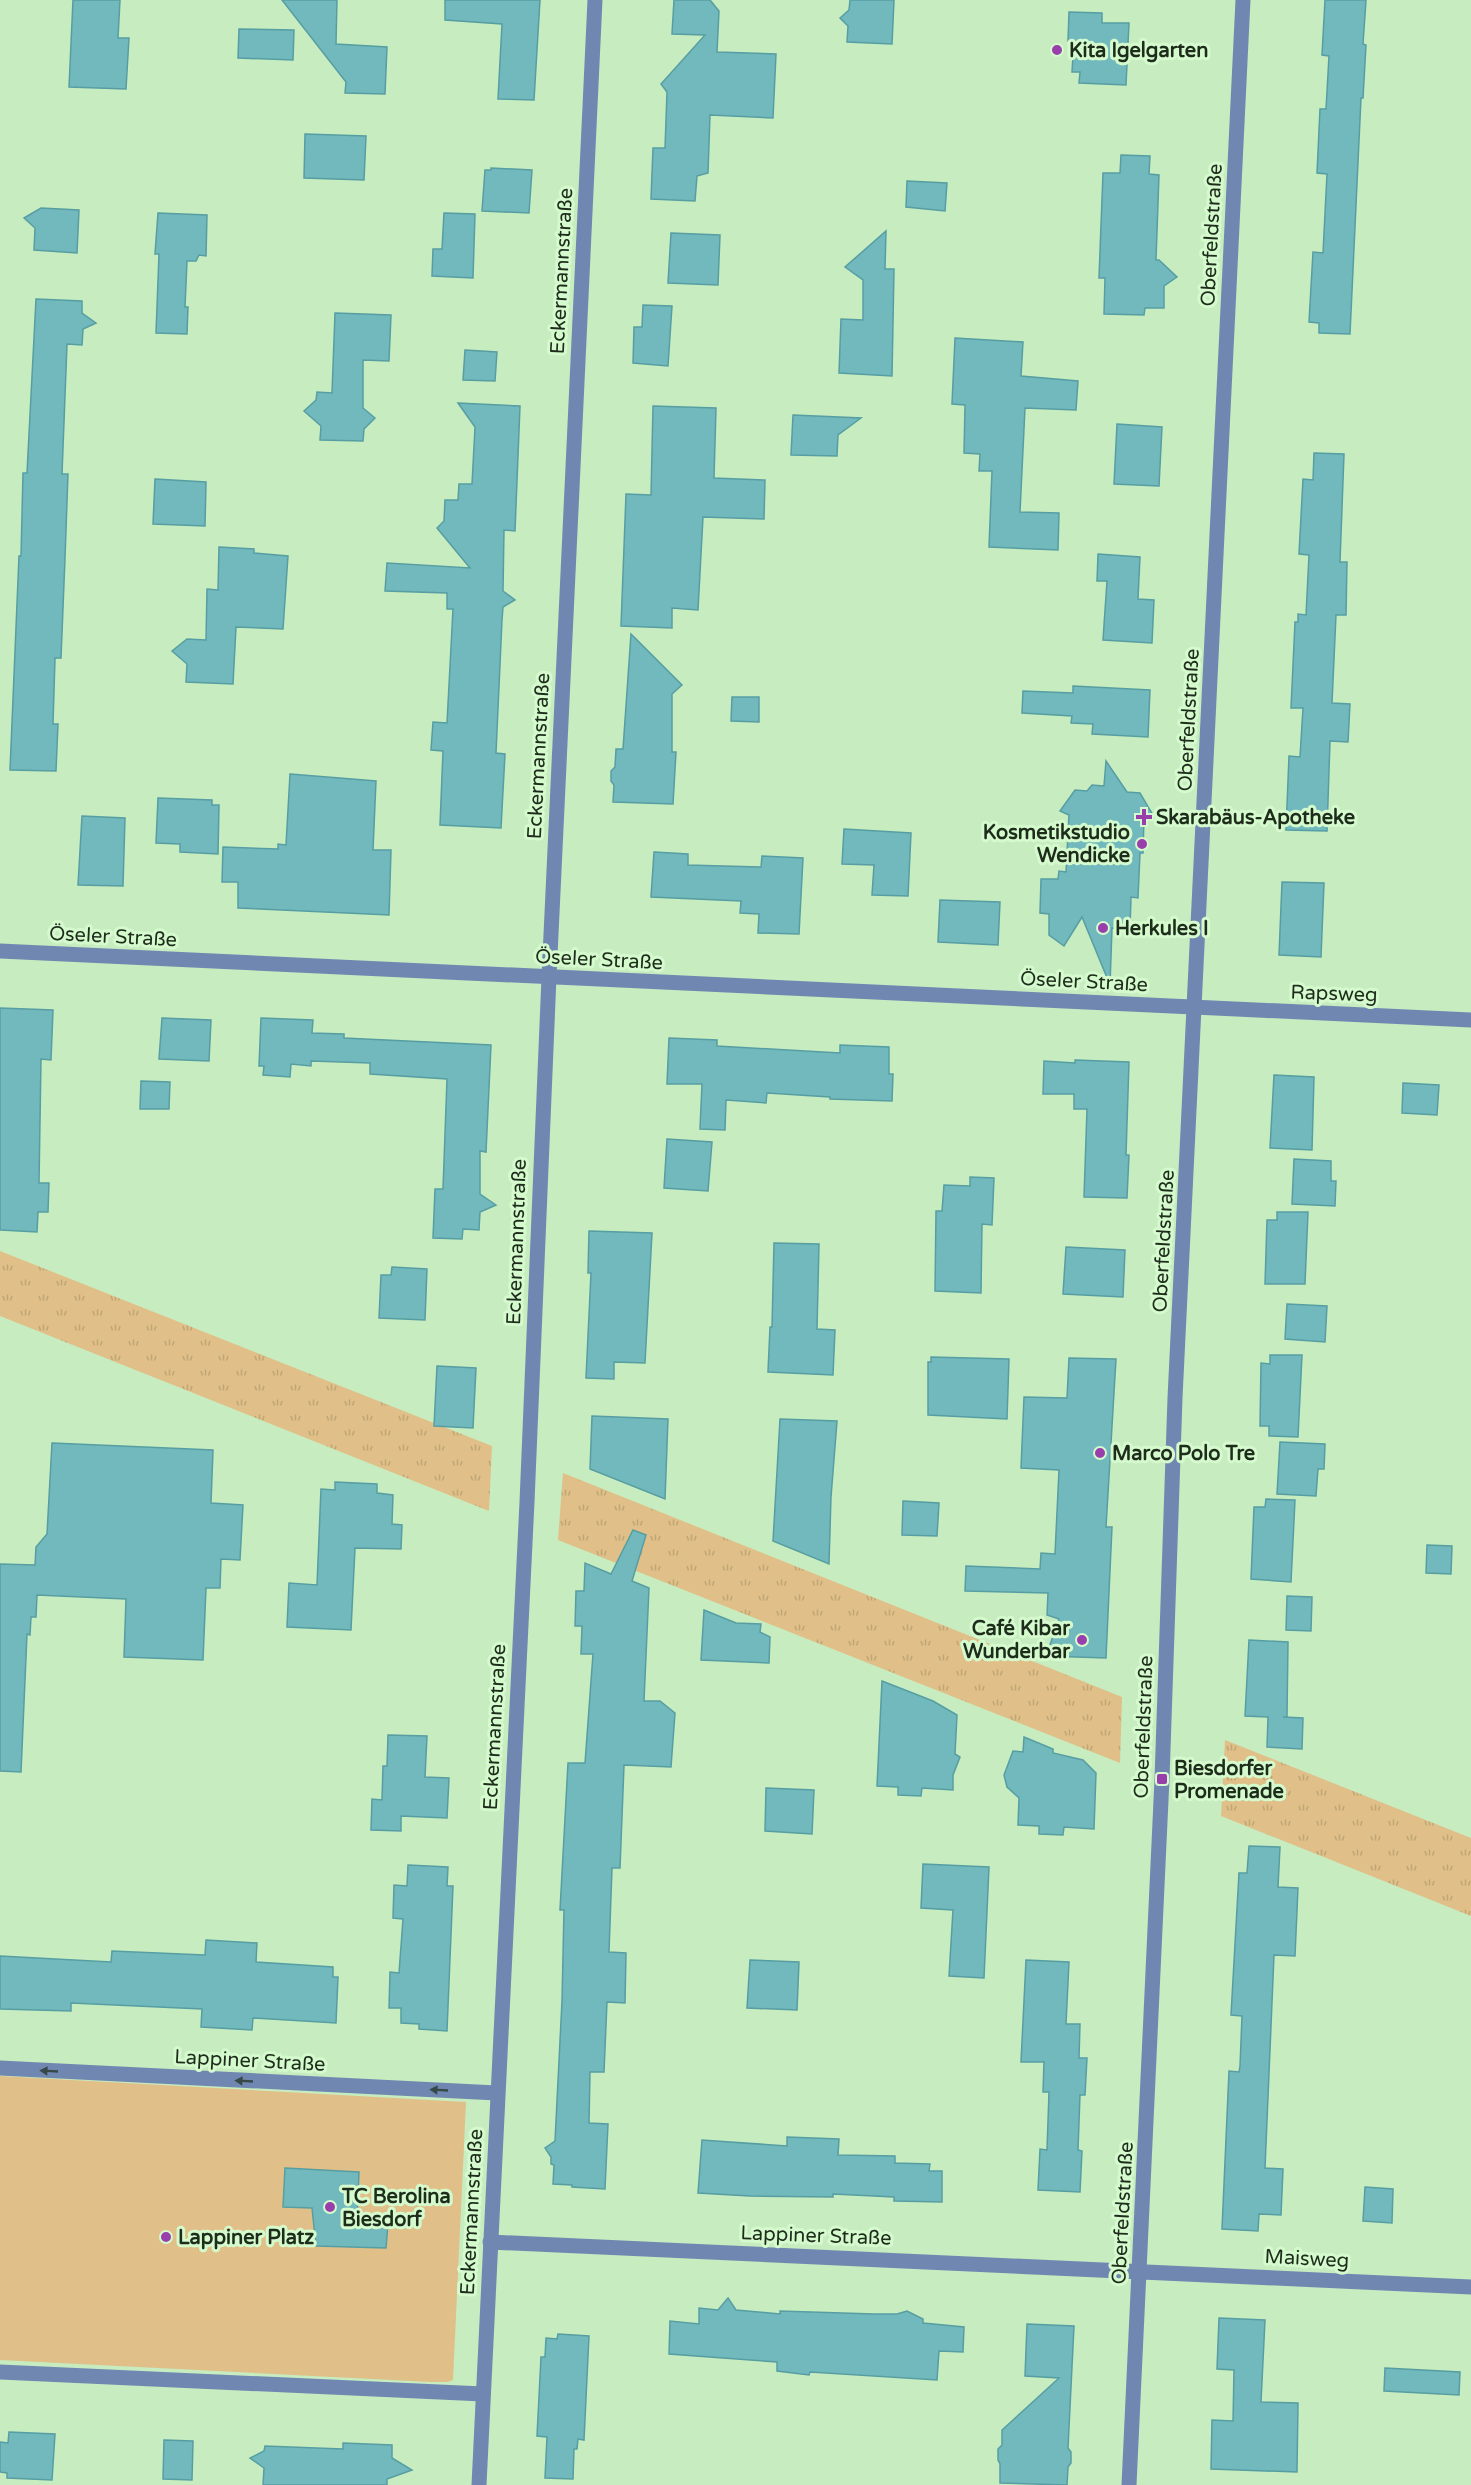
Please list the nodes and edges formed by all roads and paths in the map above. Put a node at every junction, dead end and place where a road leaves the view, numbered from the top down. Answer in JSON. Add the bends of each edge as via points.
{"nodes":[{"id":1,"x":595,"y":0,"type":"edge"},
{"id":2,"x":1243,"y":0,"type":"edge"},
{"id":3,"x":0,"y":951,"type":"edge"},
{"id":4,"x":549,"y":977,"type":"junction"},
{"id":5,"x":1196,"y":1008,"type":"junction"},
{"id":6,"x":1471,"y":1020,"type":"edge"},
{"id":7,"x":0,"y":2068,"type":"edge"},
{"id":8,"x":497,"y":2094,"type":"junction"},
{"id":9,"x":490,"y":2242,"type":"junction"},
{"id":10,"x":1141,"y":2271,"type":"junction"},
{"id":11,"x":1471,"y":2287,"type":"edge"},
{"id":12,"x":0,"y":2372,"type":"edge"},
{"id":13,"x":483,"y":2394,"type":"junction"},
{"id":14,"x":479,"y":2485,"type":"edge"},
{"id":15,"x":1129,"y":2485,"type":"edge"}],
"edges":[{"from":1,"to":4,"type":"street","name":"Eckermannstraße"},
{"from":2,"to":5,"type":"street","name":"Oberfeldstraße"},
{"from":3,"to":4,"type":"street","name":"Öseler Straße"},
{"from":4,"to":5,"type":"street","name":"Öseler Straße"},
{"from":4,"to":8,"type":"street","name":"Eckermannstraße"},
{"from":5,"to":6,"type":"street","name":"Rapsweg"},
{"from":5,"to":10,"type":"street","name":"Oberfeldstraße","via":[[1175,1398]]},
{"from":8,"to":7,"type":"street","name":"Lappiner Straße","one_way":true},
{"from":8,"to":9,"type":"street","name":"Eckermannstraße"},
{"from":9,"to":10,"type":"street","name":"Lappiner Straße"},
{"from":9,"to":13,"type":"street","name":"Eckermannstraße"},
{"from":10,"to":11,"type":"street","name":"Maisweg"},
{"from":10,"to":15,"type":"street","name":"Oberfeldstraße"},
{"from":12,"to":13,"type":"street"},
{"from":13,"to":14,"type":"street","name":"Eckermannstraße"}]}
